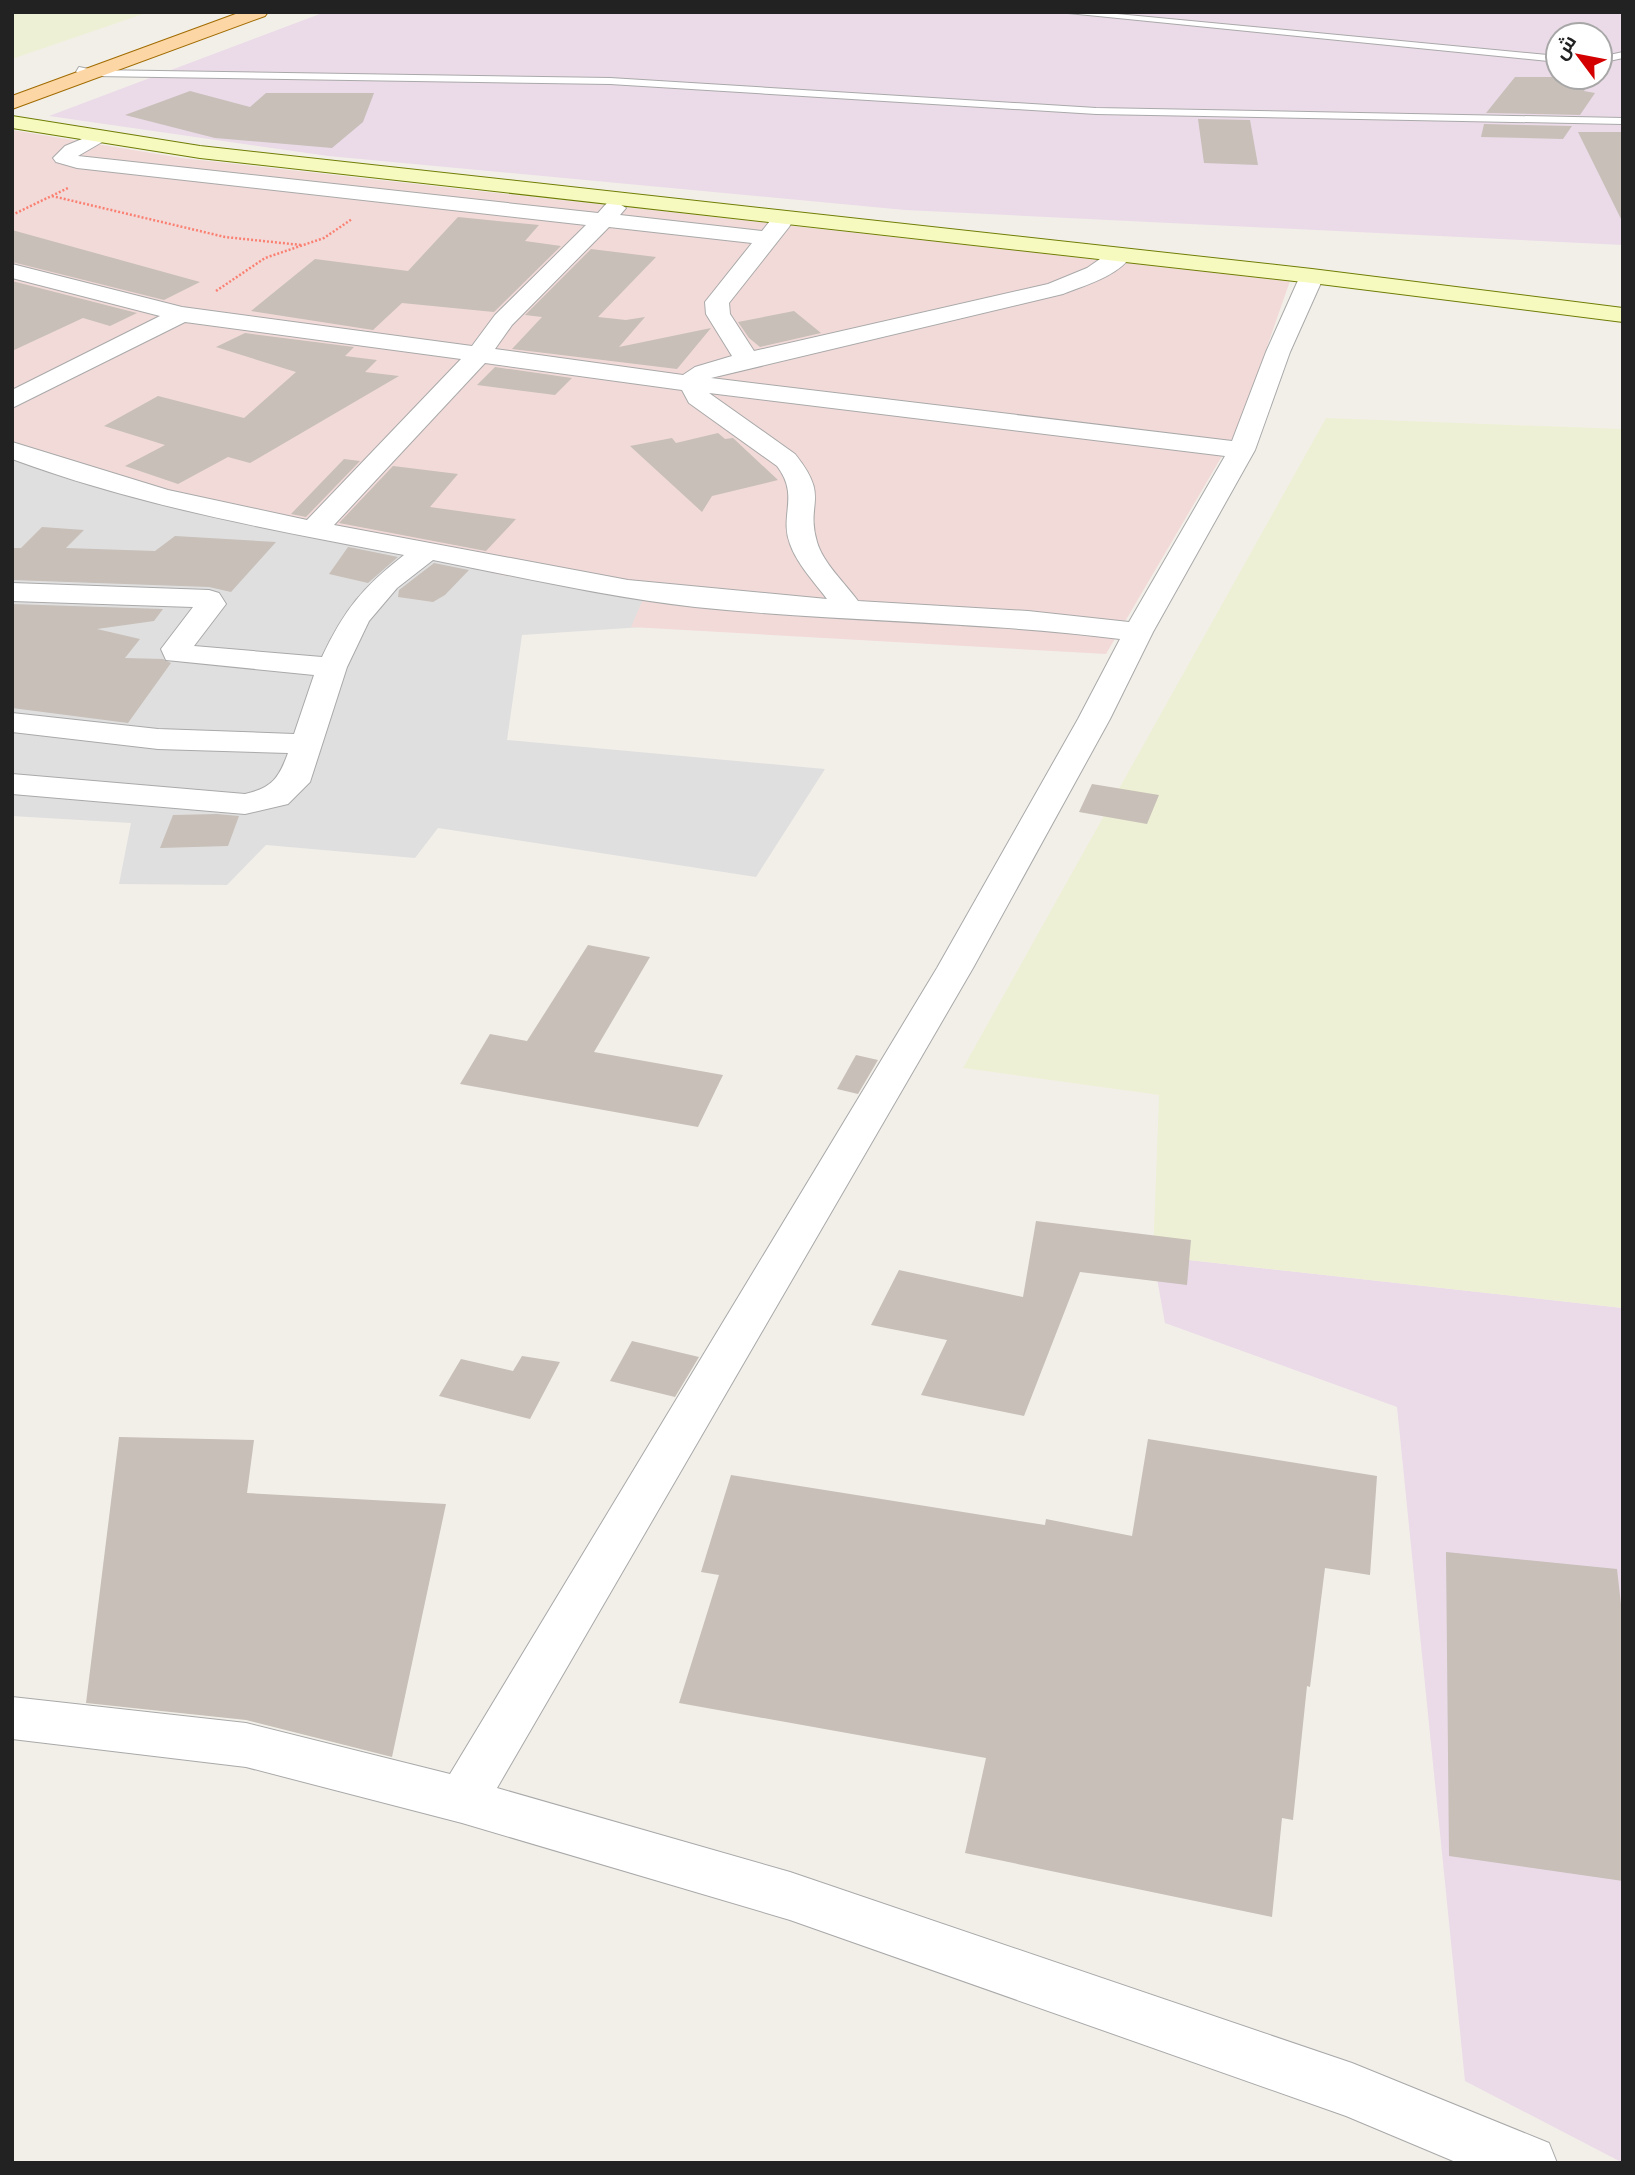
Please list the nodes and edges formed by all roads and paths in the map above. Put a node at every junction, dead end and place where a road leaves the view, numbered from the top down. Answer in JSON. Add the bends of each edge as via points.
{"nodes":[{"id":1,"x":237,"y":12,"type":"edge"},
{"id":2,"x":259,"y":12,"type":"edge"},
{"id":3,"x":1062,"y":12,"type":"edge"},
{"id":4,"x":1544,"y":58,"type":"edge"},
{"id":5,"x":87,"y":71,"type":"junction"},
{"id":6,"x":12,"y":94,"type":"edge"},
{"id":7,"x":12,"y":103,"type":"edge"},
{"id":8,"x":1623,"y":121,"type":"edge"},
{"id":9,"x":12,"y":122,"type":"edge"},
{"id":10,"x":99,"y":138,"type":"junction"},
{"id":11,"x":113,"y":166,"type":"junction"},
{"id":12,"x":52,"y":195,"type":"junction"},
{"id":13,"x":383,"y":195,"type":"junction"},
{"id":14,"x":622,"y":200,"type":"junction"},
{"id":15,"x":12,"y":215,"type":"edge"},
{"id":16,"x":784,"y":218,"type":"junction"},
{"id":17,"x":604,"y":220,"type":"junction"},
{"id":18,"x":769,"y":238,"type":"junction"},
{"id":19,"x":301,"y":245,"type":"junction"},
{"id":20,"x":1121,"y":255,"type":"junction"},
{"id":21,"x":12,"y":271,"type":"edge"},
{"id":22,"x":1312,"y":276,"type":"junction"},
{"id":23,"x":182,"y":314,"type":"junction"},
{"id":24,"x":1623,"y":315,"type":"edge"},
{"id":25,"x":480,"y":353,"type":"junction"},
{"id":26,"x":747,"y":360,"type":"junction"},
{"id":27,"x":688,"y":383,"type":"junction"},
{"id":28,"x":13,"y":399,"type":"edge"},
{"id":29,"x":12,"y":450,"type":"edge"},
{"id":30,"x":1242,"y":450,"type":"junction"},
{"id":31,"x":40,"y":461,"type":"junction"},
{"id":32,"x":12,"y":476,"type":"edge"},
{"id":33,"x":313,"y":530,"type":"junction"},
{"id":34,"x":427,"y":551,"type":"junction"},
{"id":35,"x":12,"y":592,"type":"edge"},
{"id":36,"x":849,"y":610,"type":"junction"},
{"id":37,"x":1138,"y":632,"type":"junction"},
{"id":38,"x":332,"y":667,"type":"junction"},
{"id":39,"x":12,"y":722,"type":"edge"},
{"id":40,"x":308,"y":744,"type":"junction"},
{"id":41,"x":12,"y":784,"type":"edge"},
{"id":42,"x":12,"y":1718,"type":"edge"},
{"id":43,"x":462,"y":1800,"type":"junction"},
{"id":44,"x":1528,"y":2163,"type":"edge"}],
"edges":[{"from":1,"to":5,"type":"main road"},
{"from":2,"to":5,"type":"main road"},
{"from":3,"to":4,"type":"lane"},
{"from":5,"to":6,"type":"main road"},
{"from":5,"to":7,"type":"main road"},
{"from":5,"to":8,"type":"lane","via":[[610,81],[1096,111]]},
{"from":9,"to":10,"type":"street"},
{"from":10,"to":11,"type":"street","via":[[63,158]]},
{"from":10,"to":14,"type":"street"},
{"from":11,"to":12,"type":"path"},
{"from":11,"to":13,"type":"street"},
{"from":12,"to":15,"type":"path"},
{"from":12,"to":19,"type":"path","via":[[225,237]]},
{"from":13,"to":17,"type":"street"},
{"from":13,"to":19,"type":"path","via":[[332,234]]},
{"from":14,"to":16,"type":"street"},
{"from":14,"to":17,"type":"street"},
{"from":16,"to":18,"type":"street"},
{"from":16,"to":20,"type":"street"},
{"from":17,"to":18,"type":"street"},
{"from":17,"to":25,"type":"street","via":[[503,320]]},
{"from":18,"to":26,"type":"street","via":[[717,302],[718,314]]},
{"from":19,"to":23,"type":"path","via":[[256,263]]},
{"from":20,"to":22,"type":"street"},
{"from":20,"to":26,"type":"street","via":[[1095,273],[1055,289]]},
{"from":21,"to":23,"type":"street"},
{"from":22,"to":24,"type":"street"},
{"from":22,"to":30,"type":"street"},
{"from":23,"to":25,"type":"street"},
{"from":23,"to":28,"type":"street"},
{"from":25,"to":27,"type":"street"},
{"from":25,"to":33,"type":"street"},
{"from":26,"to":27,"type":"street","via":[[713,368]]},
{"from":27,"to":30,"type":"street"},
{"from":27,"to":36,"type":"street","via":[[693,384],[698,398],[798,473],[805,489],[802,542]]},
{"from":29,"to":31,"type":"street"},
{"from":30,"to":37,"type":"street"},
{"from":31,"to":32,"type":"street"},
{"from":31,"to":33,"type":"street","via":[[183,501]]},
{"from":33,"to":34,"type":"street"},
{"from":34,"to":36,"type":"street","via":[[595,584],[696,598]]},
{"from":34,"to":38,"type":"street","via":[[365,604]]},
{"from":35,"to":38,"type":"street","via":[[209,599],[211,604],[176,649],[177,654]]},
{"from":36,"to":37,"type":"street","via":[[1018,617]]},
{"from":37,"to":43,"type":"street","via":[[955,968]]},
{"from":38,"to":40,"type":"street"},
{"from":39,"to":40,"type":"street","via":[[158,739]]},
{"from":40,"to":41,"type":"street","via":[[299,773],[287,790],[260,802]]},
{"from":42,"to":43,"type":"street","via":[[246,1745]]},
{"from":43,"to":44,"type":"street","via":[[790,1896],[1352,2091]]}]}
